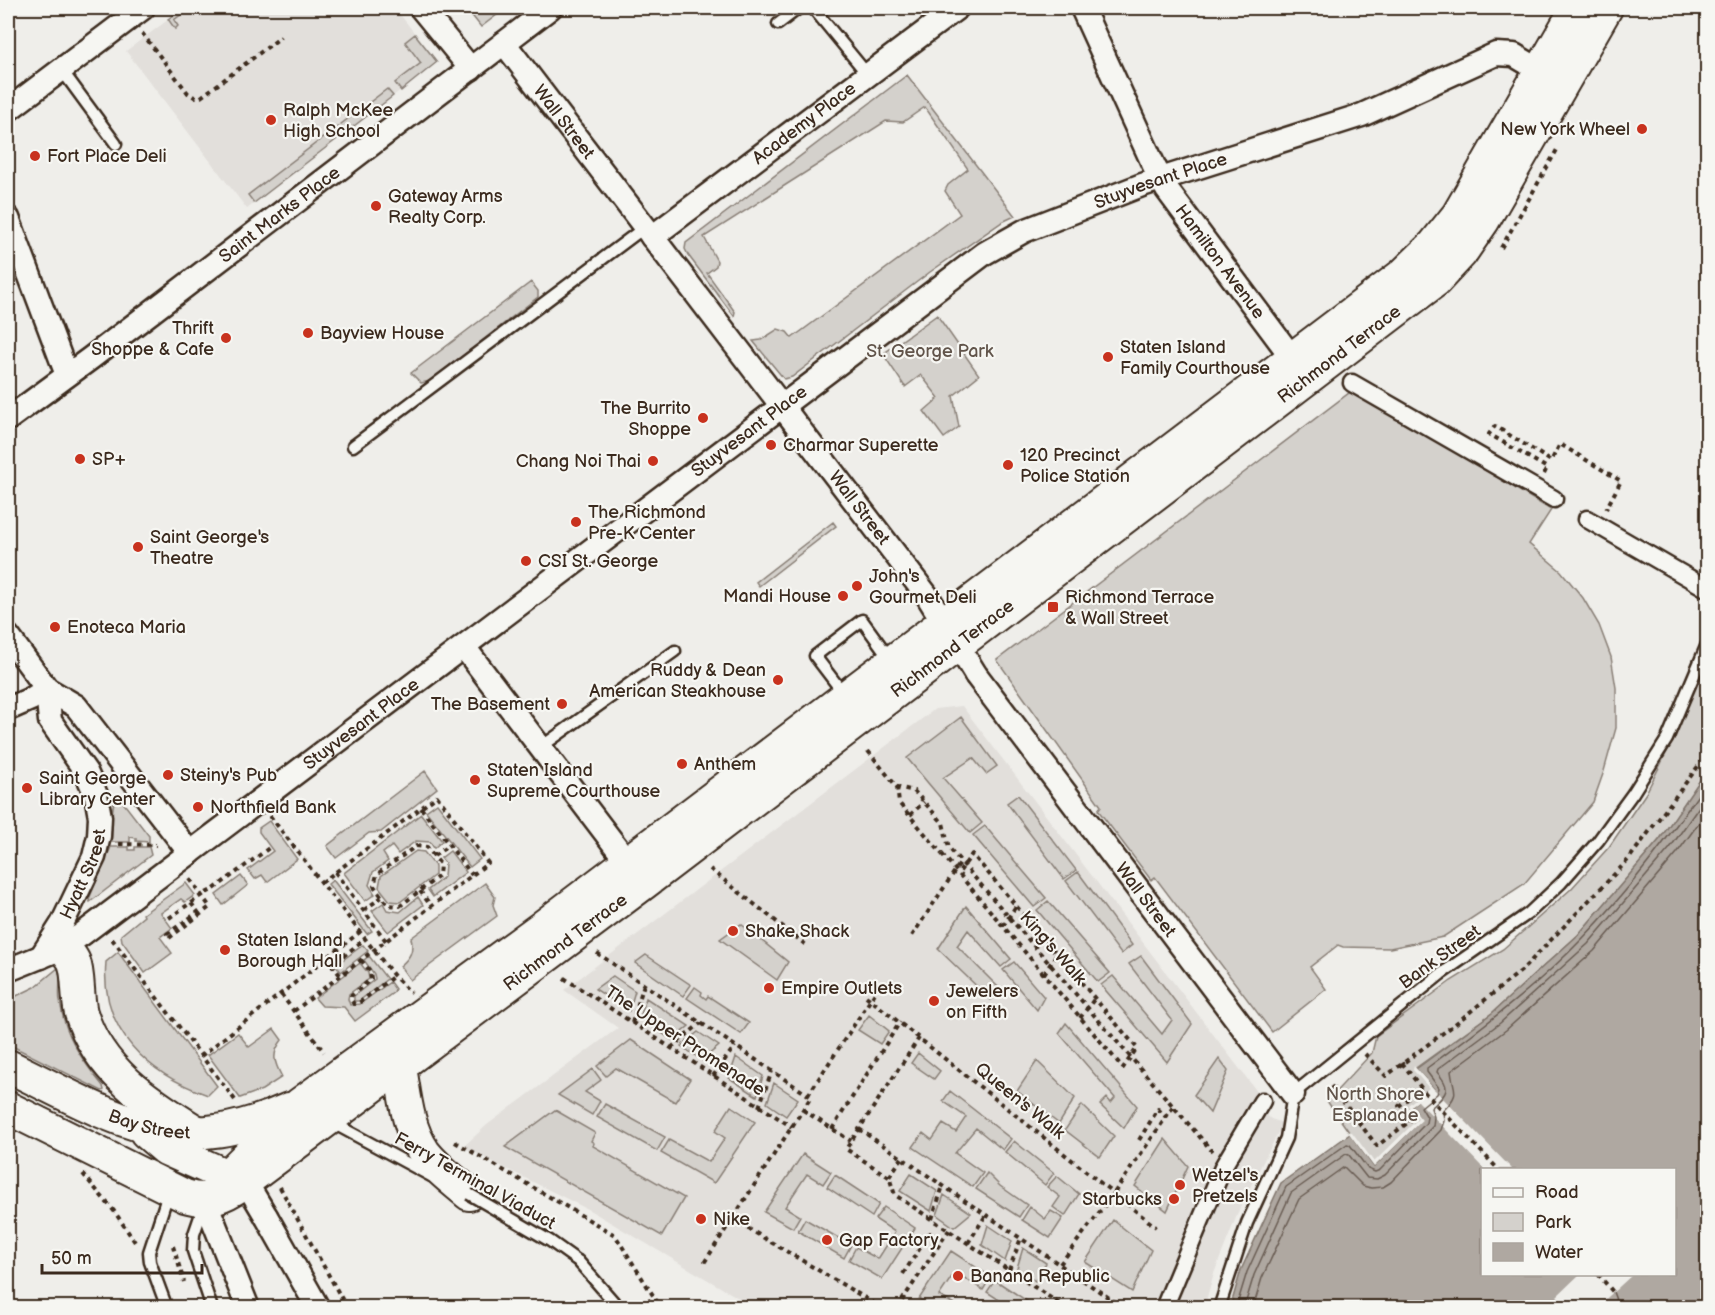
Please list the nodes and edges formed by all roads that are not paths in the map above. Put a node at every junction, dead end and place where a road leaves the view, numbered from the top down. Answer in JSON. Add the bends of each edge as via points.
{"nodes":[{"id":1,"x":143,"y":8,"type":"edge"},
{"id":2,"x":421,"y":8,"type":"edge"},
{"id":3,"x":550,"y":8,"type":"edge"},
{"id":4,"x":799,"y":8,"type":"edge"},
{"id":5,"x":813,"y":8,"type":"edge"},
{"id":6,"x":957,"y":8,"type":"edge"},
{"id":7,"x":1082,"y":8,"type":"edge"},
{"id":8,"x":1577,"y":8,"type":"edge"},
{"id":9,"x":1606,"y":8,"type":"edge"},
{"id":10,"x":778,"y":24,"type":"dead end"},
{"id":11,"x":504,"y":43,"type":"junction"},
{"id":12,"x":61,"y":69,"type":"junction"},
{"id":13,"x":471,"y":69,"type":"junction"},
{"id":14,"x":868,"y":75,"type":"junction"},
{"id":15,"x":1552,"y":77,"type":"junction"},
{"id":16,"x":8,"y":110,"type":"edge"},
{"id":17,"x":116,"y":144,"type":"dead end"},
{"id":18,"x":1161,"y":179,"type":"junction"},
{"id":19,"x":8,"y":218,"type":"edge"},
{"id":20,"x":648,"y":232,"type":"junction"},
{"id":21,"x":1300,"y":369,"type":"junction"},
{"id":22,"x":67,"y":375,"type":"junction"},
{"id":23,"x":1352,"y":382,"type":"dead end"},
{"id":24,"x":782,"y":406,"type":"junction"},
{"id":25,"x":8,"y":418,"type":"edge"},
{"id":26,"x":353,"y":446,"type":"dead end"},
{"id":27,"x":1554,"y":499,"type":"dead end"},
{"id":28,"x":1592,"y":522,"type":"road end"},
{"id":29,"x":1707,"y":589,"type":"edge"},
{"id":30,"x":951,"y":634,"type":"junction"},
{"id":31,"x":8,"y":636,"type":"edge"},
{"id":32,"x":1707,"y":642,"type":"edge"},
{"id":33,"x":465,"y":647,"type":"junction"},
{"id":34,"x":675,"y":651,"type":"dead end"},
{"id":35,"x":893,"y":662,"type":"junction"},
{"id":36,"x":47,"y":689,"type":"junction"},
{"id":37,"x":847,"y":697,"type":"junction"},
{"id":38,"x":8,"y":709,"type":"edge"},
{"id":39,"x":541,"y":747,"type":"junction"},
{"id":40,"x":190,"y":853,"type":"junction"},
{"id":41,"x":636,"y":873,"type":"junction"},
{"id":42,"x":52,"y":952,"type":"junction"},
{"id":43,"x":8,"y":970,"type":"edge"},
{"id":44,"x":8,"y":1066,"type":"edge"},
{"id":45,"x":400,"y":1067,"type":"junction"},
{"id":46,"x":1293,"y":1094,"type":"junction"},
{"id":47,"x":1262,"y":1101,"type":"dead end"},
{"id":48,"x":8,"y":1108,"type":"edge"},
{"id":49,"x":314,"y":1112,"type":"junction"},
{"id":50,"x":138,"y":1126,"type":"junction"},
{"id":51,"x":198,"y":1134,"type":"junction"},
{"id":52,"x":407,"y":1150,"type":"junction"},
{"id":53,"x":235,"y":1179,"type":"junction"},
{"id":54,"x":169,"y":1189,"type":"junction"},
{"id":55,"x":469,"y":1194,"type":"joint"},
{"id":56,"x":206,"y":1200,"type":"junction"},
{"id":57,"x":166,"y":1308,"type":"edge"},
{"id":58,"x":212,"y":1308,"type":"edge"},
{"id":59,"x":248,"y":1308,"type":"edge"},
{"id":60,"x":318,"y":1308,"type":"edge"},
{"id":61,"x":620,"y":1308,"type":"edge"},
{"id":62,"x":1164,"y":1308,"type":"edge"},
{"id":63,"x":1219,"y":1308,"type":"edge"}],
"edges":[{"from":1,"to":12,"type":"street"},
{"from":2,"to":13,"type":"street"},
{"from":3,"to":11,"type":"street","name":"Saint Marks Place"},
{"from":4,"to":10,"type":"lane"},
{"from":5,"to":14,"type":"lane"},
{"from":6,"to":14,"type":"street","name":"Academy Place"},
{"from":7,"to":18,"type":"street","name":"Hamilton Avenue"},
{"from":8,"to":15,"type":"main road","name":"Richmond Terrace"},
{"from":9,"to":15,"type":"main road","name":"Richmond Terrace"},
{"from":11,"to":13,"type":"street","name":"Saint Marks Place"},
{"from":11,"to":20,"type":"street","name":"Wall Street"},
{"from":12,"to":16,"type":"street"},
{"from":12,"to":17,"type":"lane"},
{"from":13,"to":22,"type":"street","name":"Saint Marks Place"},
{"from":14,"to":20,"type":"street","name":"Academy Place"},
{"from":15,"to":18,"type":"street","name":"Stuyvesant Place","via":[[1514,55],[1496,54],[1362,115]]},
{"from":15,"to":21,"type":"main road","name":"Richmond Terrace","via":[[1484,221],[1455,261],[1419,295]]},
{"from":18,"to":21,"type":"street","name":"Hamilton Avenue"},
{"from":18,"to":24,"type":"street","name":"Stuyvesant Place","via":[[1004,241]]},
{"from":19,"to":22,"type":"street"},
{"from":20,"to":24,"type":"street","name":"Wall Street"},
{"from":20,"to":26,"type":"lane"},
{"from":21,"to":30,"type":"main road","name":"Richmond Terrace"},
{"from":22,"to":25,"type":"street","name":"Saint Marks Place"},
{"from":23,"to":27,"type":"street"},
{"from":24,"to":30,"type":"street","name":"Wall Street","via":[[928,597]]},
{"from":24,"to":33,"type":"street","name":"Stuyvesant Place"},
{"from":28,"to":29,"type":"street"},
{"from":30,"to":35,"type":"main road","name":"Richmond Terrace"},
{"from":30,"to":41,"type":"main road","name":"Richmond Terrace"},
{"from":30,"to":46,"type":"street","name":"Wall Street","bridge":true,"via":[[976,675]]},
{"from":31,"to":36,"type":"street"},
{"from":32,"to":46,"type":"lane","name":"Bank Street","via":[[1667,739],[1634,794],[1561,883],[1529,913],[1441,974]]},
{"from":33,"to":39,"type":"street"},
{"from":33,"to":40,"type":"street","name":"Stuyvesant Place"},
{"from":34,"to":39,"type":"lane"},
{"from":35,"to":37,"type":"main road","name":"Richmond Terrace"},
{"from":35,"to":37,"type":"lane","via":[[862,620],[815,656]]},
{"from":36,"to":38,"type":"street"},
{"from":36,"to":40,"type":"street","via":[[76,706]]},
{"from":36,"to":42,"type":"street","name":"Hyatt Street","via":[[50,721],[86,772],[100,817],[94,857]]},
{"from":37,"to":41,"type":"main road","name":"Richmond Terrace"},
{"from":39,"to":41,"type":"street"},
{"from":40,"to":42,"type":"street","name":"Stuyvesant Place"},
{"from":41,"to":45,"type":"main road","name":"Richmond Terrace"},
{"from":41,"to":49,"type":"main road","name":"Richmond Terrace"},
{"from":42,"to":43,"type":"street","name":"Stuyvesant Place"},
{"from":42,"to":51,"type":"main road","via":[[74,961],[86,1027],[109,1063],[135,1091]]},
{"from":44,"to":50,"type":"main road","name":"Bay Street"},
{"from":45,"to":49,"type":"main road","name":"Richmond Terrace"},
{"from":45,"to":52,"type":"main road","via":[[409,1115]]},
{"from":46,"to":63,"type":"lane","via":[[1286,1138],[1248,1223]]},
{"from":47,"to":62,"type":"street","via":[[1224,1165]]},
{"from":48,"to":54,"type":"main road"},
{"from":49,"to":51,"type":"main road","name":"Bay Street"},
{"from":49,"to":52,"type":"lane","name":"Ferry Terminal Viaduct"},
{"from":49,"to":53,"type":"main road"},
{"from":50,"to":51,"type":"main road","name":"Bay Street"},
{"from":50,"to":53,"type":"main road","via":[[166,1149]]},
{"from":52,"to":55,"type":"main road","via":[[432,1161]]},
{"from":53,"to":56,"type":"main road","via":[[220,1197]]},
{"from":53,"to":60,"type":"street","bridge":true,"via":[[254,1194]]},
{"from":54,"to":56,"type":"main road"},
{"from":54,"to":57,"type":"lane","via":[[149,1252]]},
{"from":55,"to":61,"type":"lane","name":"Ferry Terminal Viaduct","bridge":true,"via":[[566,1251]]},
{"from":56,"to":58,"type":"lane","via":[[193,1244],[194,1258]]},
{"from":56,"to":59,"type":"street"}]}
